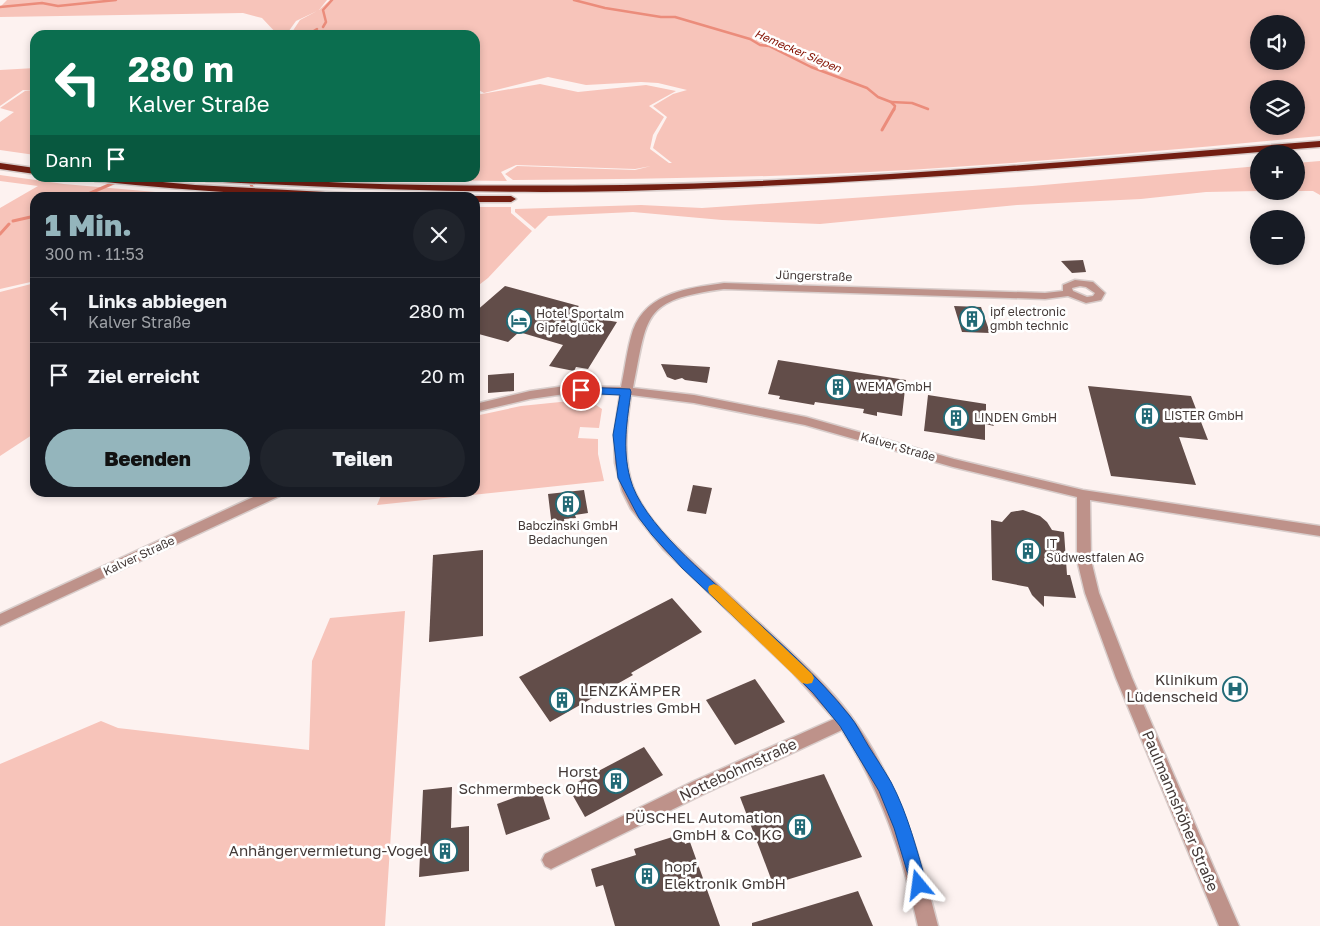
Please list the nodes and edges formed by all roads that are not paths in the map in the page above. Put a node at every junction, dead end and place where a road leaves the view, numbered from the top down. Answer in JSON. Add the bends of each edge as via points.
{"nodes":[{"id":1,"x":1320,"y":144,"type":"edge"},
{"id":2,"x":1320,"y":154,"type":"edge"},
{"id":3,"x":1305,"y":155,"type":"edge"},
{"id":4,"x":0,"y":156,"type":"edge"},
{"id":5,"x":26,"y":159,"type":"dead end"},
{"id":6,"x":1250,"y":160,"type":"edge"},
{"id":7,"x":0,"y":166,"type":"edge"},
{"id":8,"x":30,"y":170,"type":"edge"},
{"id":9,"x":135,"y":182,"type":"edge"},
{"id":10,"x":274,"y":182,"type":"edge"},
{"id":11,"x":270,"y":192,"type":"edge"},
{"id":12,"x":537,"y":194,"type":"junction"},
{"id":13,"x":480,"y":199,"type":"edge"},
{"id":14,"x":1069,"y":293,"type":"dead end"},
{"id":15,"x":626,"y":392,"type":"junction"},
{"id":16,"x":480,"y":407,"type":"edge"},
{"id":17,"x":1083,"y":494,"type":"junction"},
{"id":18,"x":266,"y":497,"type":"edge"},
{"id":19,"x":1320,"y":531,"type":"edge"},
{"id":20,"x":0,"y":620,"type":"edge"},
{"id":21,"x":845,"y":721,"type":"junction"},
{"id":22,"x":551,"y":860,"type":"dead end"},
{"id":23,"x":928,"y":926,"type":"edge"},
{"id":24,"x":1229,"y":926,"type":"edge"}],
"edges":[{"from":1,"to":12,"type":"highway","via":[[869,178]]},
{"from":2,"to":3,"type":"highway"},
{"from":4,"to":5,"type":"highway"},
{"from":6,"to":12,"type":"highway","via":[[910,186],[748,194]]},
{"from":7,"to":8,"type":"highway"},
{"from":9,"to":11,"type":"highway"},
{"from":10,"to":12,"type":"highway"},
{"from":12,"to":13,"type":"highway"},
{"from":14,"to":15,"type":"street","name":"Jüngerstraße","via":[[1045,296],[724,286],[698,289],[668,299],[648,311],[639,328]]},
{"from":15,"to":16,"type":"street","name":"Kalver Straße","via":[[565,390]]},
{"from":15,"to":17,"type":"street","name":"Kalver Straße","via":[[694,399],[779,415],[953,463]]},
{"from":15,"to":21,"type":"street","via":[[619,435],[622,465],[628,488],[643,515],[687,565],[785,656]]},
{"from":17,"to":19,"type":"street","name":"Kalver Straße"},
{"from":17,"to":24,"type":"street","name":"Paulmannshöher Straße","via":[[1084,560],[1092,592],[1124,678]]},
{"from":18,"to":20,"type":"street","name":"Kalver Straße"},
{"from":21,"to":22,"type":"street","name":"Nottebohmstraße"},
{"from":21,"to":23,"type":"street","via":[[886,788],[896,812]]}]}
